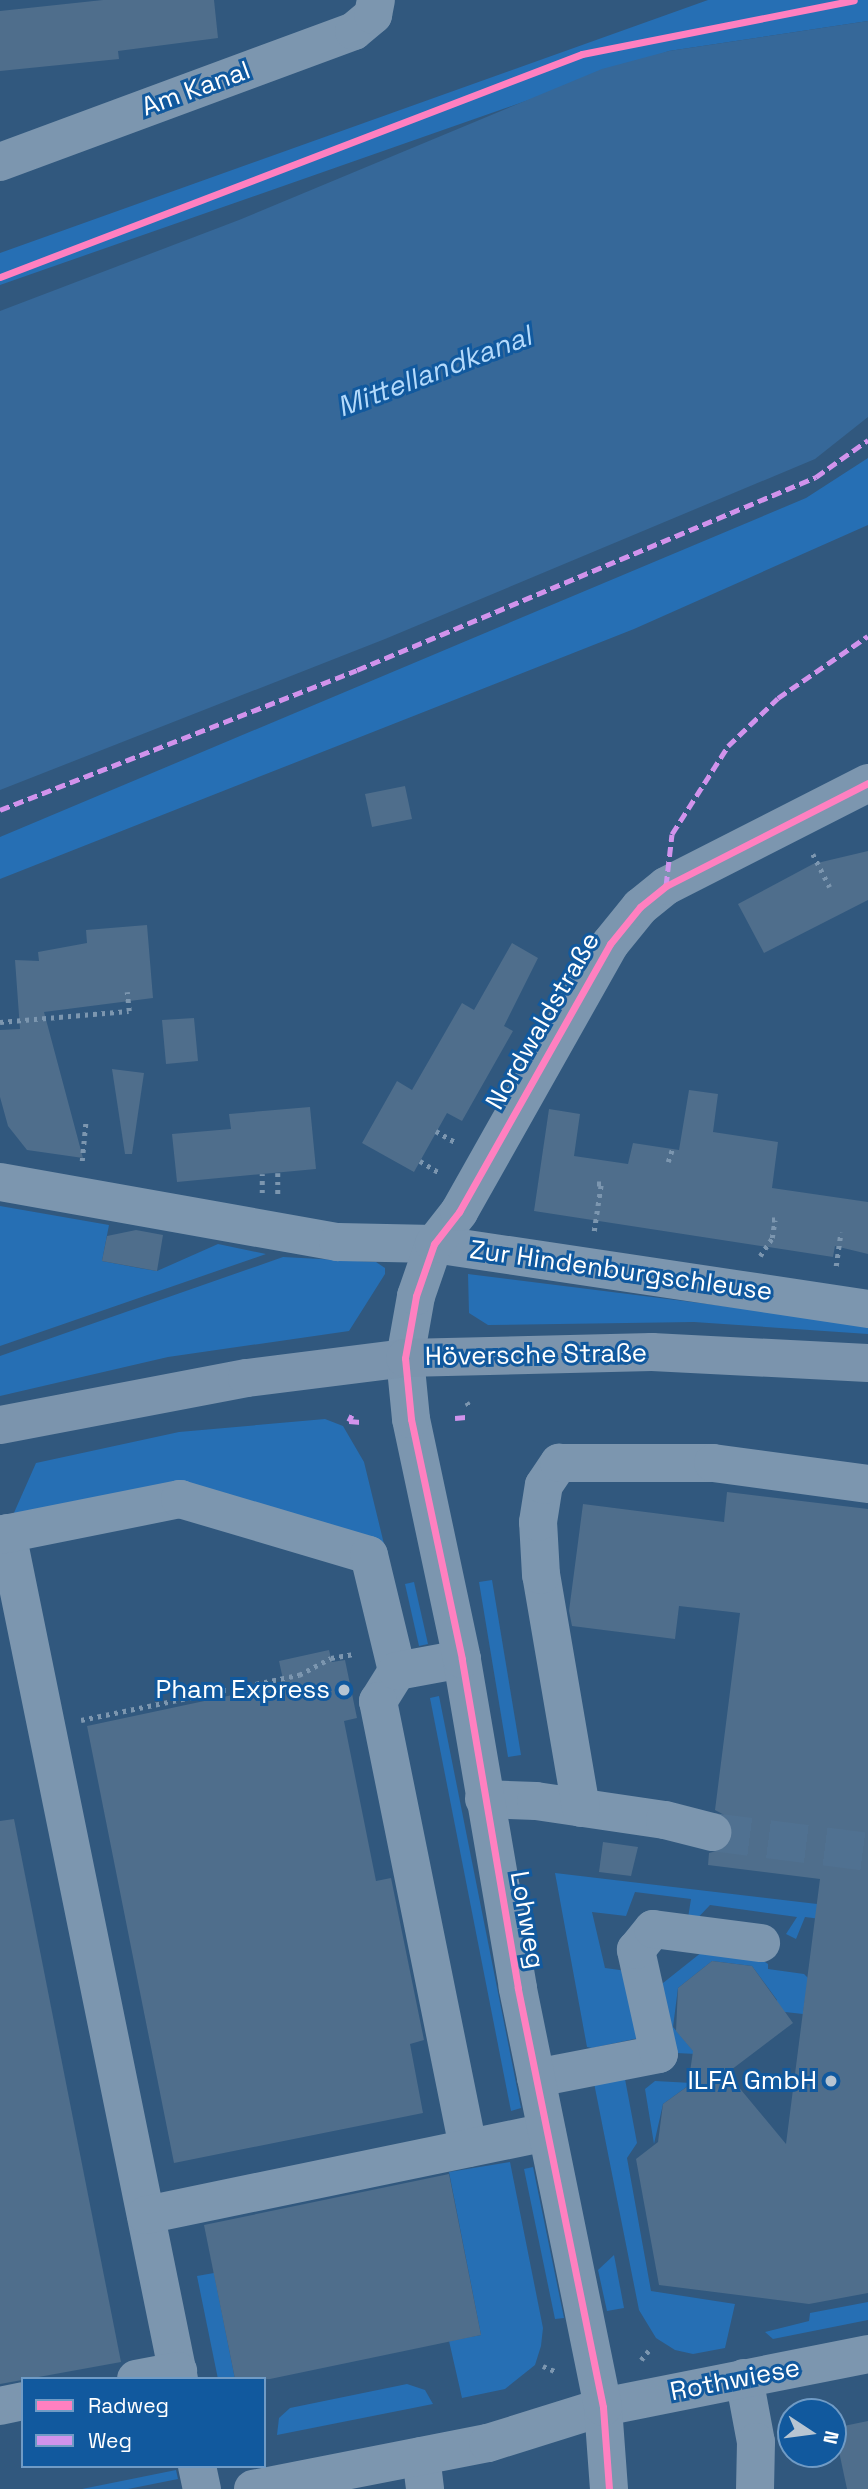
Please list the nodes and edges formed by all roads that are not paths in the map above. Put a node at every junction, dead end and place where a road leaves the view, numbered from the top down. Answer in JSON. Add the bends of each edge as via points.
{"nodes":[{"id":1,"x":376,"y":0,"type":"edge"},
{"id":2,"x":0,"y":162,"type":"edge"},
{"id":3,"x":868,"y":783,"type":"edge"},
{"id":4,"x":0,"y":1182,"type":"edge"},
{"id":5,"x":434,"y":1244,"type":"junction"},
{"id":6,"x":868,"y":1308,"type":"edge"},
{"id":7,"x":405,"y":1358,"type":"junction"},
{"id":8,"x":868,"y":1363,"type":"edge"},
{"id":9,"x":0,"y":1425,"type":"edge"},
{"id":10,"x":868,"y":1484,"type":"edge"},
{"id":11,"x":3,"y":1534,"type":"edge"},
{"id":12,"x":394,"y":1658,"type":"junction"},
{"id":13,"x":462,"y":1660,"type":"junction"},
{"id":14,"x":484,"y":1799,"type":"junction"},
{"id":15,"x":582,"y":1808,"type":"junction"},
{"id":16,"x":712,"y":1832,"type":"tunnel mouth"},
{"id":17,"x":761,"y":1943,"type":"dead end"},
{"id":18,"x":536,"y":2078,"type":"junction"},
{"id":19,"x":546,"y":2132,"type":"junction"},
{"id":20,"x":468,"y":2148,"type":"junction"},
{"id":21,"x":146,"y":2215,"type":"junction"},
{"id":22,"x":868,"y":2354,"type":"edge"},
{"id":23,"x":178,"y":2375,"type":"edge"},
{"id":24,"x":157,"y":2377,"type":"edge"},
{"id":25,"x":744,"y":2378,"type":"junction"},
{"id":26,"x":21,"y":2401,"type":"edge"},
{"id":27,"x":0,"y":2406,"type":"edge"},
{"id":28,"x":603,"y":2407,"type":"junction"},
{"id":29,"x":197,"y":2468,"type":"edge"},
{"id":30,"x":423,"y":2472,"type":"edge"},
{"id":31,"x":335,"y":2481,"type":"edge"},
{"id":32,"x":202,"y":2489,"type":"edge"},
{"id":33,"x":253,"y":2489,"type":"edge"},
{"id":34,"x":609,"y":2489,"type":"edge"},
{"id":35,"x":755,"y":2489,"type":"edge"}],
"edges":[{"from":1,"to":2,"type":"street","name":"Am Kanal","via":[[373,15],[354,31]]},
{"from":3,"to":5,"type":"street","name":"Nordwaldstraße","via":[[696,868],[640,907],[610,944],[459,1212]]},
{"from":4,"to":5,"type":"street","name":"Zur Hindenburgschleuse","via":[[338,1242]]},
{"from":5,"to":6,"type":"street","name":"Zur Hindenburgschleuse"},
{"from":5,"to":7,"type":"street","name":"Nordwaldstraße","via":[[416,1296]]},
{"from":7,"to":8,"type":"main road","name":"Höversche Straße","via":[[652,1352]]},
{"from":7,"to":9,"type":"main road","name":"Höversche Straße","via":[[247,1378]]},
{"from":7,"to":13,"type":"street","name":"Lohweg","via":[[411,1419]]},
{"from":10,"to":15,"type":"street","via":[[713,1464],[559,1463],[544,1485],[538,1522]]},
{"from":11,"to":12,"type":"street","via":[[180,1499],[369,1555]]},
{"from":11,"to":21,"type":"street"},
{"from":12,"to":13,"type":"street"},
{"from":12,"to":20,"type":"street","via":[[378,1701]]},
{"from":13,"to":14,"type":"street","name":"Lohweg"},
{"from":14,"to":15,"type":"street"},
{"from":14,"to":18,"type":"street","name":"Lohweg"},
{"from":15,"to":16,"type":"street"},
{"from":17,"to":18,"type":"street","via":[[653,1929],[636,1950],[659,2054]]},
{"from":18,"to":19,"type":"street","name":"Lohweg"},
{"from":19,"to":20,"type":"street"},
{"from":19,"to":28,"type":"street","name":"Lohweg"},
{"from":20,"to":21,"type":"street"},
{"from":21,"to":23,"type":"street"},
{"from":22,"to":25,"type":"street","name":"Rothwiese"},
{"from":23,"to":24,"type":"street"},
{"from":25,"to":28,"type":"street","name":"Rothwiese"},
{"from":25,"to":35,"type":"street","via":[[755,2442]]},
{"from":26,"to":27,"type":"street"},
{"from":28,"to":30,"type":"street","name":"Rothwiese","via":[[488,2443]]},
{"from":28,"to":34,"type":"street","name":"Lohweg"},
{"from":29,"to":32,"type":"street"},
{"from":30,"to":31,"type":"street","name":"Rothwiese"},
{"from":31,"to":33,"type":"street","name":"Rothwiese"}]}
